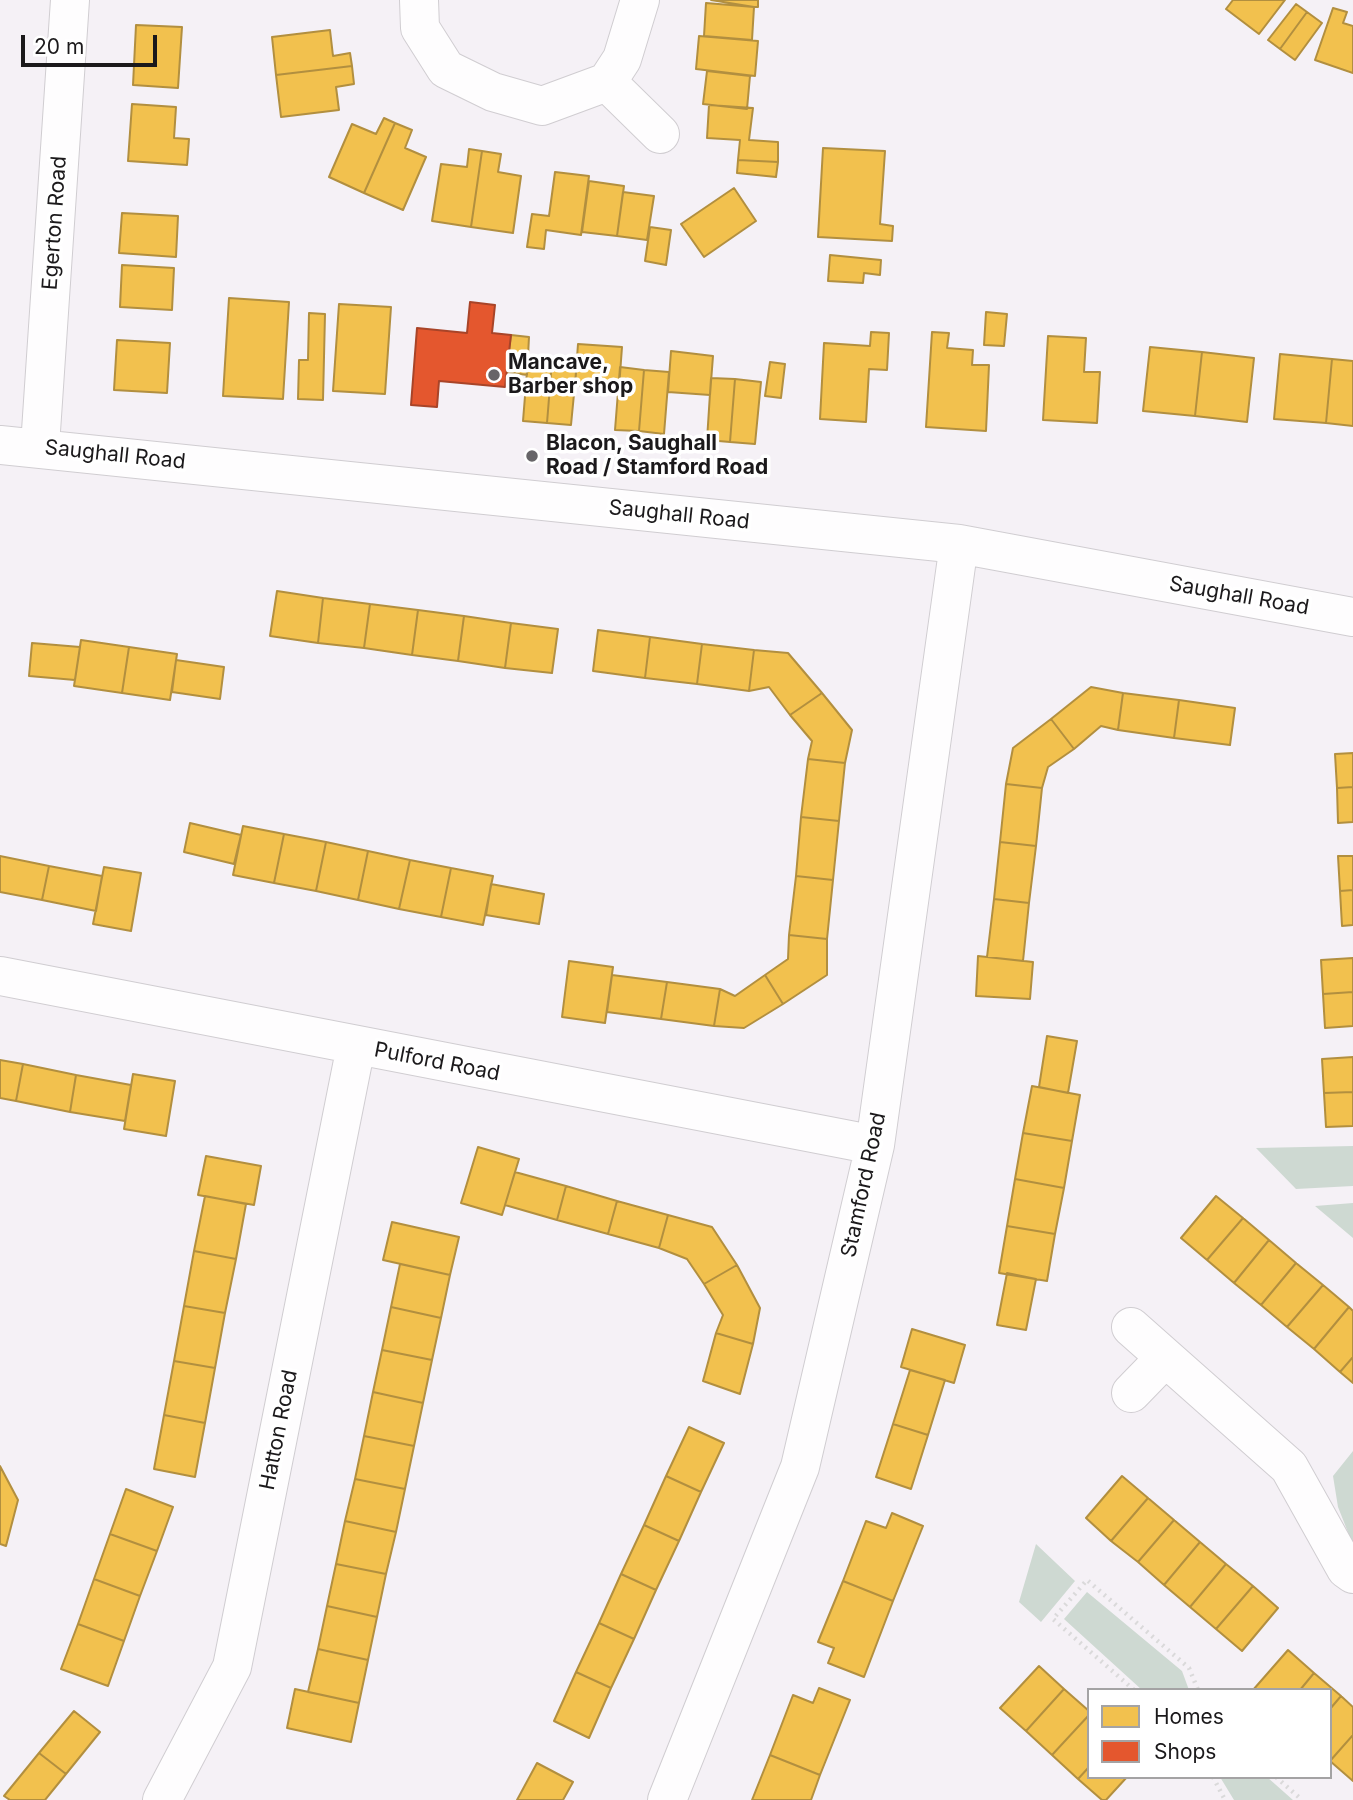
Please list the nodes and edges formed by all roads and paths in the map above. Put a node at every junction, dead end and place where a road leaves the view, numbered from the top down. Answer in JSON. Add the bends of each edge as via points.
{"nodes":[{"id":1,"x":70,"y":0,"type":"edge"},
{"id":2,"x":419,"y":0,"type":"edge"},
{"id":3,"x":640,"y":0,"type":"edge"},
{"id":4,"x":607,"y":82,"type":"junction"},
{"id":5,"x":660,"y":134,"type":"dead end"},
{"id":6,"x":0,"y":445,"type":"edge"},
{"id":7,"x":40,"y":446,"type":"junction"},
{"id":8,"x":959,"y":544,"type":"junction"},
{"id":9,"x":1353,"y":617,"type":"edge"},
{"id":10,"x":0,"y":976,"type":"edge"},
{"id":11,"x":356,"y":1046,"type":"junction"},
{"id":12,"x":875,"y":1145,"type":"junction"},
{"id":13,"x":1131,"y":1327,"type":"dead end"},
{"id":14,"x":1165,"y":1358,"type":"junction"},
{"id":15,"x":1131,"y":1393,"type":"dead end"},
{"id":16,"x":1353,"y":1574,"type":"edge"},
{"id":17,"x":1132,"y":1688,"type":"edge"},
{"id":18,"x":1197,"y":1688,"type":"edge"},
{"id":19,"x":1214,"y":1779,"type":"edge"},
{"id":20,"x":1278,"y":1779,"type":"edge"},
{"id":21,"x":162,"y":1800,"type":"edge"},
{"id":22,"x":667,"y":1800,"type":"edge"},
{"id":23,"x":1225,"y":1800,"type":"edge"},
{"id":24,"x":1302,"y":1800,"type":"edge"}],
"edges":[{"from":1,"to":7,"type":"street","name":"Egerton Road"},
{"from":2,"to":4,"type":"street","via":[[420,28],[446,68],[493,92],[542,107]]},
{"from":3,"to":4,"type":"street","via":[[622,60]]},
{"from":4,"to":5,"type":"street"},
{"from":6,"to":7,"type":"street","name":"Saughall Road"},
{"from":7,"to":8,"type":"street","name":"Saughall Road"},
{"from":8,"to":9,"type":"street","name":"Saughall Road"},
{"from":8,"to":12,"type":"street","name":"Stamford Road"},
{"from":10,"to":11,"type":"street","name":"Pulford Road"},
{"from":11,"to":12,"type":"street","name":"Pulford Road"},
{"from":11,"to":21,"type":"street","name":"Hatton Road","via":[[232,1667]]},
{"from":12,"to":22,"type":"street","name":"Stamford Road","via":[[800,1467]]},
{"from":13,"to":14,"type":"street"},
{"from":14,"to":15,"type":"street"},
{"from":14,"to":16,"type":"street","via":[[1289,1467]]},
{"from":17,"to":18,"type":"path","via":[[1053,1619],[1087,1580],[1189,1668]]},
{"from":19,"to":23,"type":"path"},
{"from":20,"to":24,"type":"path"}]}
